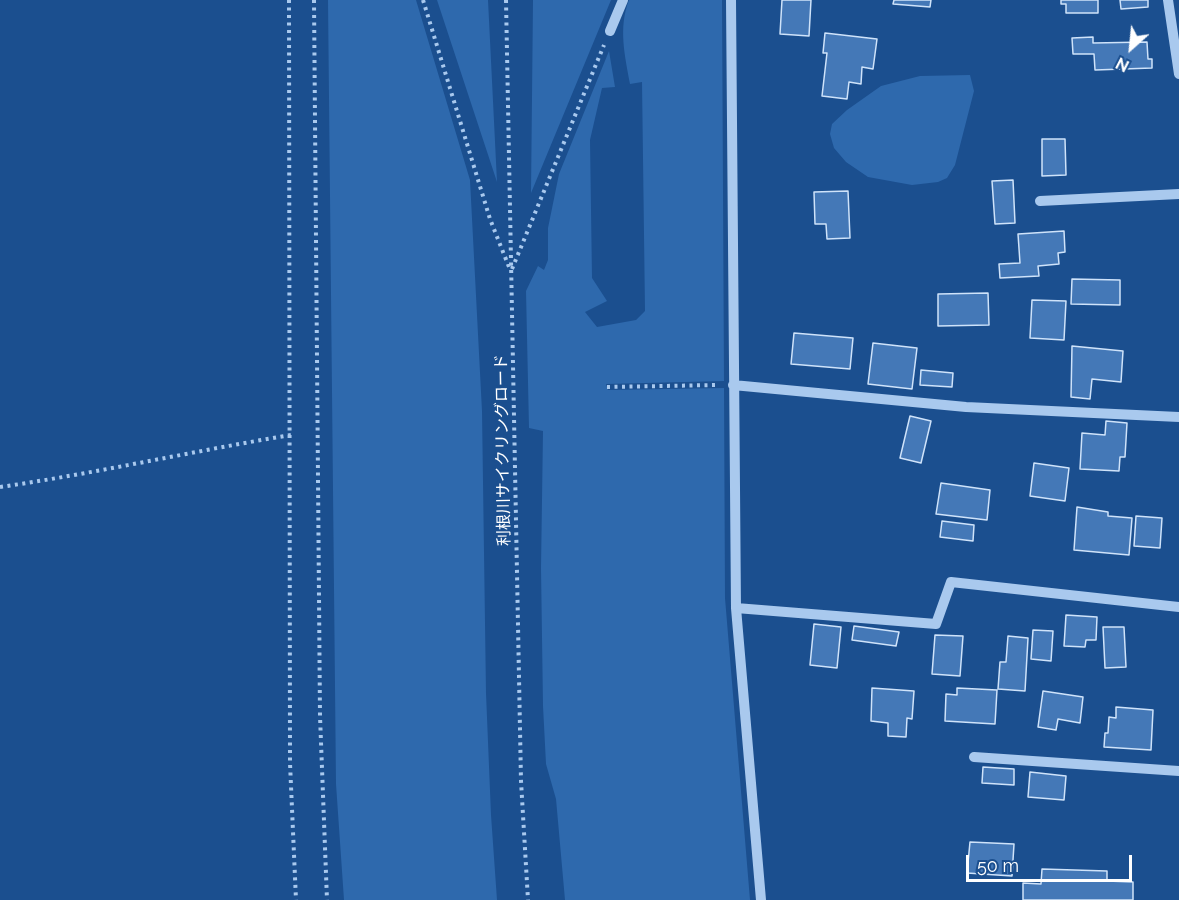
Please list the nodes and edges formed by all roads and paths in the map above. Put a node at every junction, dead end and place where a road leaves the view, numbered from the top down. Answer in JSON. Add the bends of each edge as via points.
{"nodes":[{"id":1,"x":289,"y":0,"type":"edge"},
{"id":2,"x":314,"y":0,"type":"edge"},
{"id":3,"x":423,"y":0,"type":"edge"},
{"id":4,"x":507,"y":0,"type":"edge"},
{"id":5,"x":623,"y":0,"type":"edge"},
{"id":6,"x":730,"y":0,"type":"edge"},
{"id":7,"x":1168,"y":0,"type":"edge"},
{"id":8,"x":610,"y":31,"type":"joint"},
{"id":9,"x":1179,"y":74,"type":"edge"},
{"id":10,"x":1179,"y":194,"type":"edge"},
{"id":11,"x":1040,"y":201,"type":"dead end"},
{"id":12,"x":511,"y":272,"type":"junction"},
{"id":13,"x":733,"y":385,"type":"junction"},
{"id":14,"x":607,"y":387,"type":"dead end"},
{"id":15,"x":1179,"y":417,"type":"edge"},
{"id":16,"x":291,"y":435,"type":"junction"},
{"id":17,"x":0,"y":486,"type":"edge"},
{"id":18,"x":736,"y":608,"type":"junction"},
{"id":19,"x":1179,"y":608,"type":"edge"},
{"id":20,"x":974,"y":758,"type":"dead end"},
{"id":21,"x":1179,"y":771,"type":"edge"},
{"id":22,"x":296,"y":900,"type":"edge"},
{"id":23,"x":327,"y":900,"type":"edge"},
{"id":24,"x":528,"y":900,"type":"edge"},
{"id":25,"x":761,"y":900,"type":"edge"}],
"edges":[{"from":1,"to":16,"type":"path"},
{"from":2,"to":23,"type":"path","via":[[320,716]]},
{"from":3,"to":12,"type":"path","via":[[490,219]]},
{"from":4,"to":12,"type":"path","name":"利根川サイクリングロード"},
{"from":5,"to":8,"type":"street"},
{"from":6,"to":13,"type":"street"},
{"from":7,"to":9,"type":"street"},
{"from":8,"to":12,"type":"path"},
{"from":10,"to":11,"type":"street"},
{"from":12,"to":24,"type":"path","name":"利根川サイクリングロード","via":[[521,781]]},
{"from":13,"to":14,"type":"path"},
{"from":13,"to":15,"type":"street","via":[[966,407]]},
{"from":13,"to":18,"type":"street"},
{"from":16,"to":17,"type":"path"},
{"from":16,"to":22,"type":"path","via":[[290,763]]},
{"from":18,"to":19,"type":"street","via":[[936,624],[951,582]]},
{"from":18,"to":25,"type":"street"},
{"from":20,"to":21,"type":"street"}]}
